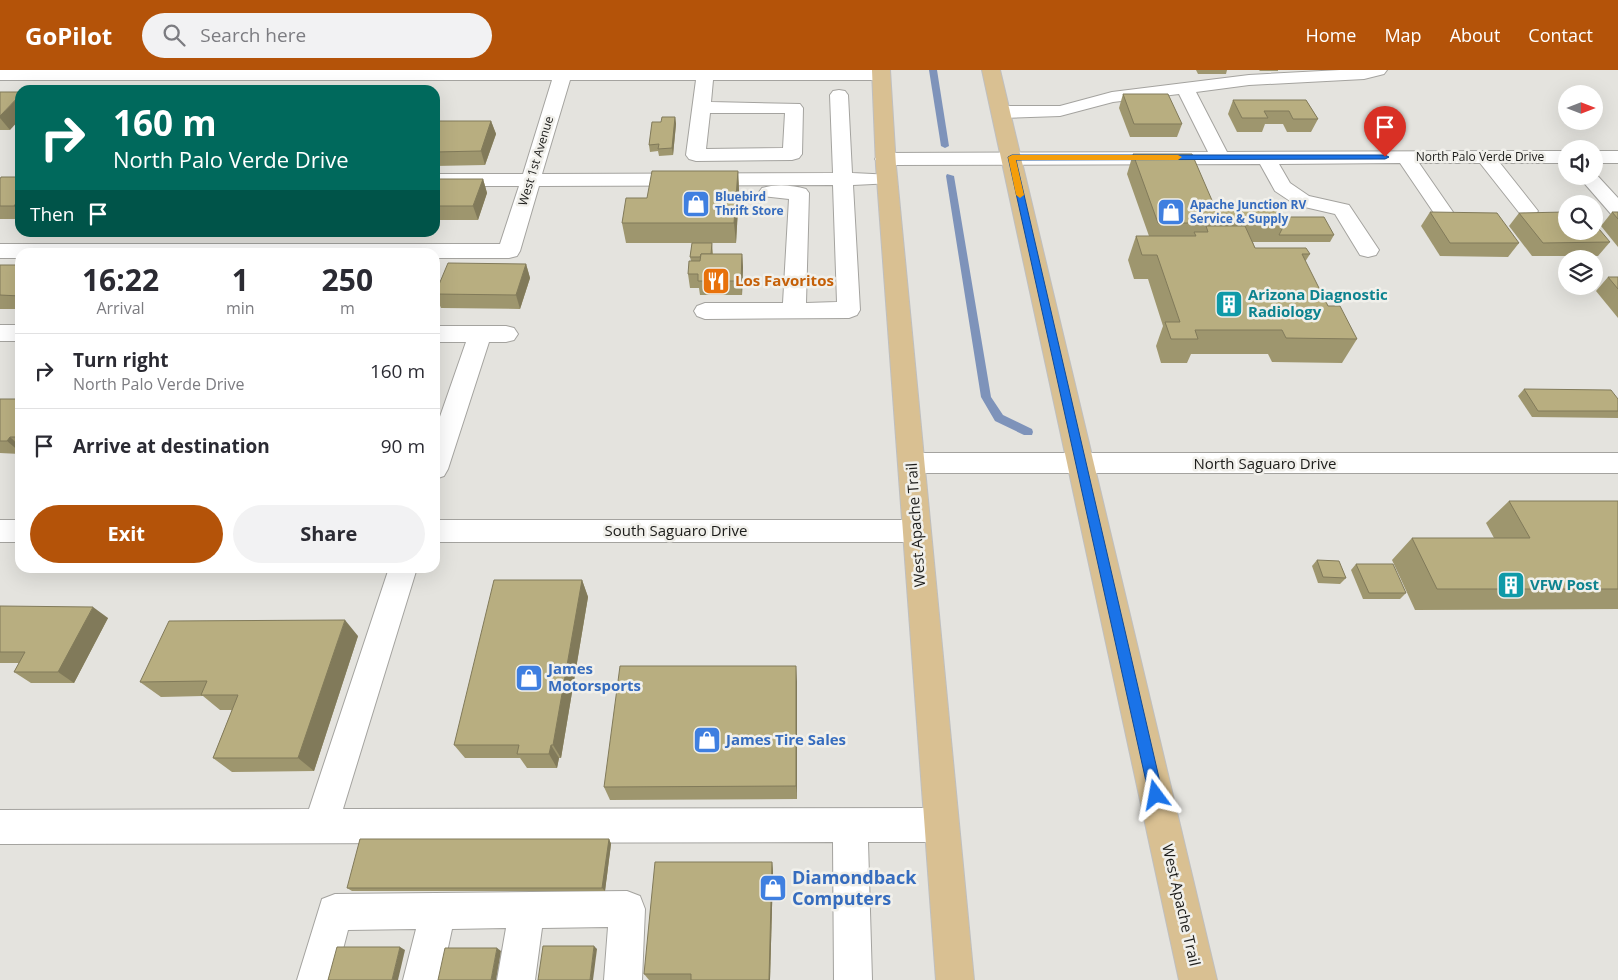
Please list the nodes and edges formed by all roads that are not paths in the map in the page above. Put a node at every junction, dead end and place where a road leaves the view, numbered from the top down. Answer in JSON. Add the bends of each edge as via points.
{"nodes":[{"id":1,"x":991,"y":70,"type":"edge"},
{"id":2,"x":1378,"y":70,"type":"edge"},
{"id":3,"x":881,"y":72,"type":"edge"},
{"id":4,"x":563,"y":73,"type":"edge"},
{"id":5,"x":0,"y":75,"type":"edge"},
{"id":6,"x":705,"y":75,"type":"junction"},
{"id":7,"x":1185,"y":88,"type":"junction"},
{"id":8,"x":839,"y":95,"type":"dead end"},
{"id":9,"x":701,"y":107,"type":"junction"},
{"id":10,"x":1001,"y":112,"type":"junction"},
{"id":11,"x":1012,"y":157,"type":"junction"},
{"id":12,"x":1220,"y":157,"type":"junction"},
{"id":13,"x":1266,"y":157,"type":"junction"},
{"id":14,"x":1405,"y":157,"type":"junction"},
{"id":15,"x":1485,"y":157,"type":"junction"},
{"id":16,"x":1558,"y":157,"type":"edge"},
{"id":17,"x":1603,"y":157,"type":"edge"},
{"id":18,"x":1618,"y":157,"type":"edge"},
{"id":19,"x":886,"y":169,"type":"junction"},
{"id":20,"x":770,"y":179,"type":"junction"},
{"id":21,"x":844,"y":179,"type":"junction"},
{"id":22,"x":440,"y":180,"type":"edge"},
{"id":23,"x":530,"y":180,"type":"junction"},
{"id":24,"x":1596,"y":185,"type":"edge"},
{"id":25,"x":1618,"y":210,"type":"edge"},
{"id":26,"x":1528,"y":212,"type":"edge"},
{"id":27,"x":1445,"y":215,"type":"edge"},
{"id":28,"x":1368,"y":250,"type":"dead end"},
{"id":29,"x":0,"y":251,"type":"edge"},
{"id":30,"x":15,"y":251,"type":"edge"},
{"id":31,"x":440,"y":251,"type":"edge"},
{"id":32,"x":794,"y":310,"type":"junction"},
{"id":33,"x":706,"y":312,"type":"dead end"},
{"id":34,"x":0,"y":333,"type":"edge"},
{"id":35,"x":15,"y":333,"type":"edge"},
{"id":36,"x":440,"y":334,"type":"edge"},
{"id":37,"x":480,"y":334,"type":"junction"},
{"id":38,"x":506,"y":334,"type":"dead end"},
{"id":39,"x":440,"y":454,"type":"edge"},
{"id":40,"x":1618,"y":463,"type":"edge"},
{"id":41,"x":912,"y":464,"type":"junction"},
{"id":42,"x":1080,"y":464,"type":"junction"},
{"id":43,"x":0,"y":531,"type":"edge"},
{"id":44,"x":15,"y":531,"type":"edge"},
{"id":45,"x":440,"y":531,"type":"edge"},
{"id":46,"x":916,"y":531,"type":"junction"},
{"id":47,"x":401,"y":573,"type":"edge"},
{"id":48,"x":850,"y":825,"type":"junction"},
{"id":49,"x":942,"y":825,"type":"junction"},
{"id":50,"x":321,"y":826,"type":"junction"},
{"id":51,"x":0,"y":827,"type":"edge"},
{"id":52,"x":527,"y":910,"type":"junction"},
{"id":53,"x":438,"y":911,"type":"junction"},
{"id":54,"x":316,"y":980,"type":"edge"},
{"id":55,"x":422,"y":980,"type":"edge"},
{"id":56,"x":516,"y":980,"type":"edge"},
{"id":57,"x":623,"y":980,"type":"edge"},
{"id":58,"x":853,"y":980,"type":"edge"},
{"id":59,"x":955,"y":980,"type":"edge"},
{"id":60,"x":1198,"y":980,"type":"edge"}],
"edges":[{"from":1,"to":10,"type":"main road","name":"West Apache Trail"},
{"from":2,"to":7,"type":"street","via":[[1364,74],[1249,80]]},
{"from":3,"to":6,"type":"street"},
{"from":3,"to":19,"type":"main road","name":"West Apache Trail"},
{"from":4,"to":5,"type":"street"},
{"from":4,"to":6,"type":"street"},
{"from":4,"to":23,"type":"street","name":"West 1st Avenue"},
{"from":6,"to":9,"type":"street"},
{"from":7,"to":10,"type":"street","via":[[1112,97],[1060,111]]},
{"from":7,"to":12,"type":"street"},
{"from":8,"to":21,"type":"street"},
{"from":9,"to":9,"type":"street","via":[[696,155],[792,154],[794,108]]},
{"from":10,"to":11,"type":"main road","name":"West Apache Trail"},
{"from":11,"to":12,"type":"street","name":"North Palo Verde Drive"},
{"from":11,"to":19,"type":"street","name":"North Palo Verde Drive"},
{"from":11,"to":42,"type":"main road","name":"West Apache Trail"},
{"from":12,"to":13,"type":"street","name":"North Palo Verde Drive"},
{"from":13,"to":14,"type":"street","name":"North Palo Verde Drive"},
{"from":13,"to":28,"type":"street","via":[[1282,186],[1303,201],[1342,209]]},
{"from":14,"to":15,"type":"street","name":"North Palo Verde Drive"},
{"from":14,"to":27,"type":"street"},
{"from":15,"to":16,"type":"street","name":"North Palo Verde Drive"},
{"from":15,"to":26,"type":"street"},
{"from":17,"to":18,"type":"street"},
{"from":19,"to":21,"type":"street","name":"North Palo Verde Drive"},
{"from":19,"to":41,"type":"main road","name":"West Apache Trail"},
{"from":20,"to":21,"type":"street","name":"North Palo Verde Drive"},
{"from":20,"to":23,"type":"street","name":"North Palo Verde Drive"},
{"from":20,"to":32,"type":"street","via":[[769,193],[799,193]]},
{"from":21,"to":32,"type":"street","via":[[849,310]]},
{"from":22,"to":23,"type":"street","name":"North Palo Verde Drive"},
{"from":23,"to":31,"type":"street","name":"West 1st Avenue","via":[[509,251]]},
{"from":24,"to":25,"type":"street"},
{"from":29,"to":30,"type":"street","name":"West 1st Avenue"},
{"from":32,"to":33,"type":"street"},
{"from":34,"to":35,"type":"street"},
{"from":36,"to":37,"type":"street"},
{"from":37,"to":38,"type":"street"},
{"from":37,"to":39,"type":"street"},
{"from":40,"to":42,"type":"street","name":"North Saguaro Drive"},
{"from":41,"to":42,"type":"street","name":"North Saguaro Drive"},
{"from":41,"to":46,"type":"main road","name":"West Apache Trail"},
{"from":42,"to":60,"type":"main road","name":"West Apache Trail"},
{"from":43,"to":44,"type":"street"},
{"from":45,"to":46,"type":"street","name":"South Saguaro Drive"},
{"from":46,"to":49,"type":"main road","name":"West Apache Trail"},
{"from":47,"to":50,"type":"street"},
{"from":48,"to":49,"type":"street"},
{"from":48,"to":50,"type":"street"},
{"from":48,"to":58,"type":"street"},
{"from":49,"to":59,"type":"main road","name":"West Apache Trail"},
{"from":50,"to":51,"type":"street"},
{"from":52,"to":53,"type":"street"},
{"from":52,"to":56,"type":"street"},
{"from":52,"to":57,"type":"street","via":[[627,909]]},
{"from":53,"to":54,"type":"street","via":[[336,912]]},
{"from":53,"to":55,"type":"street"}]}
